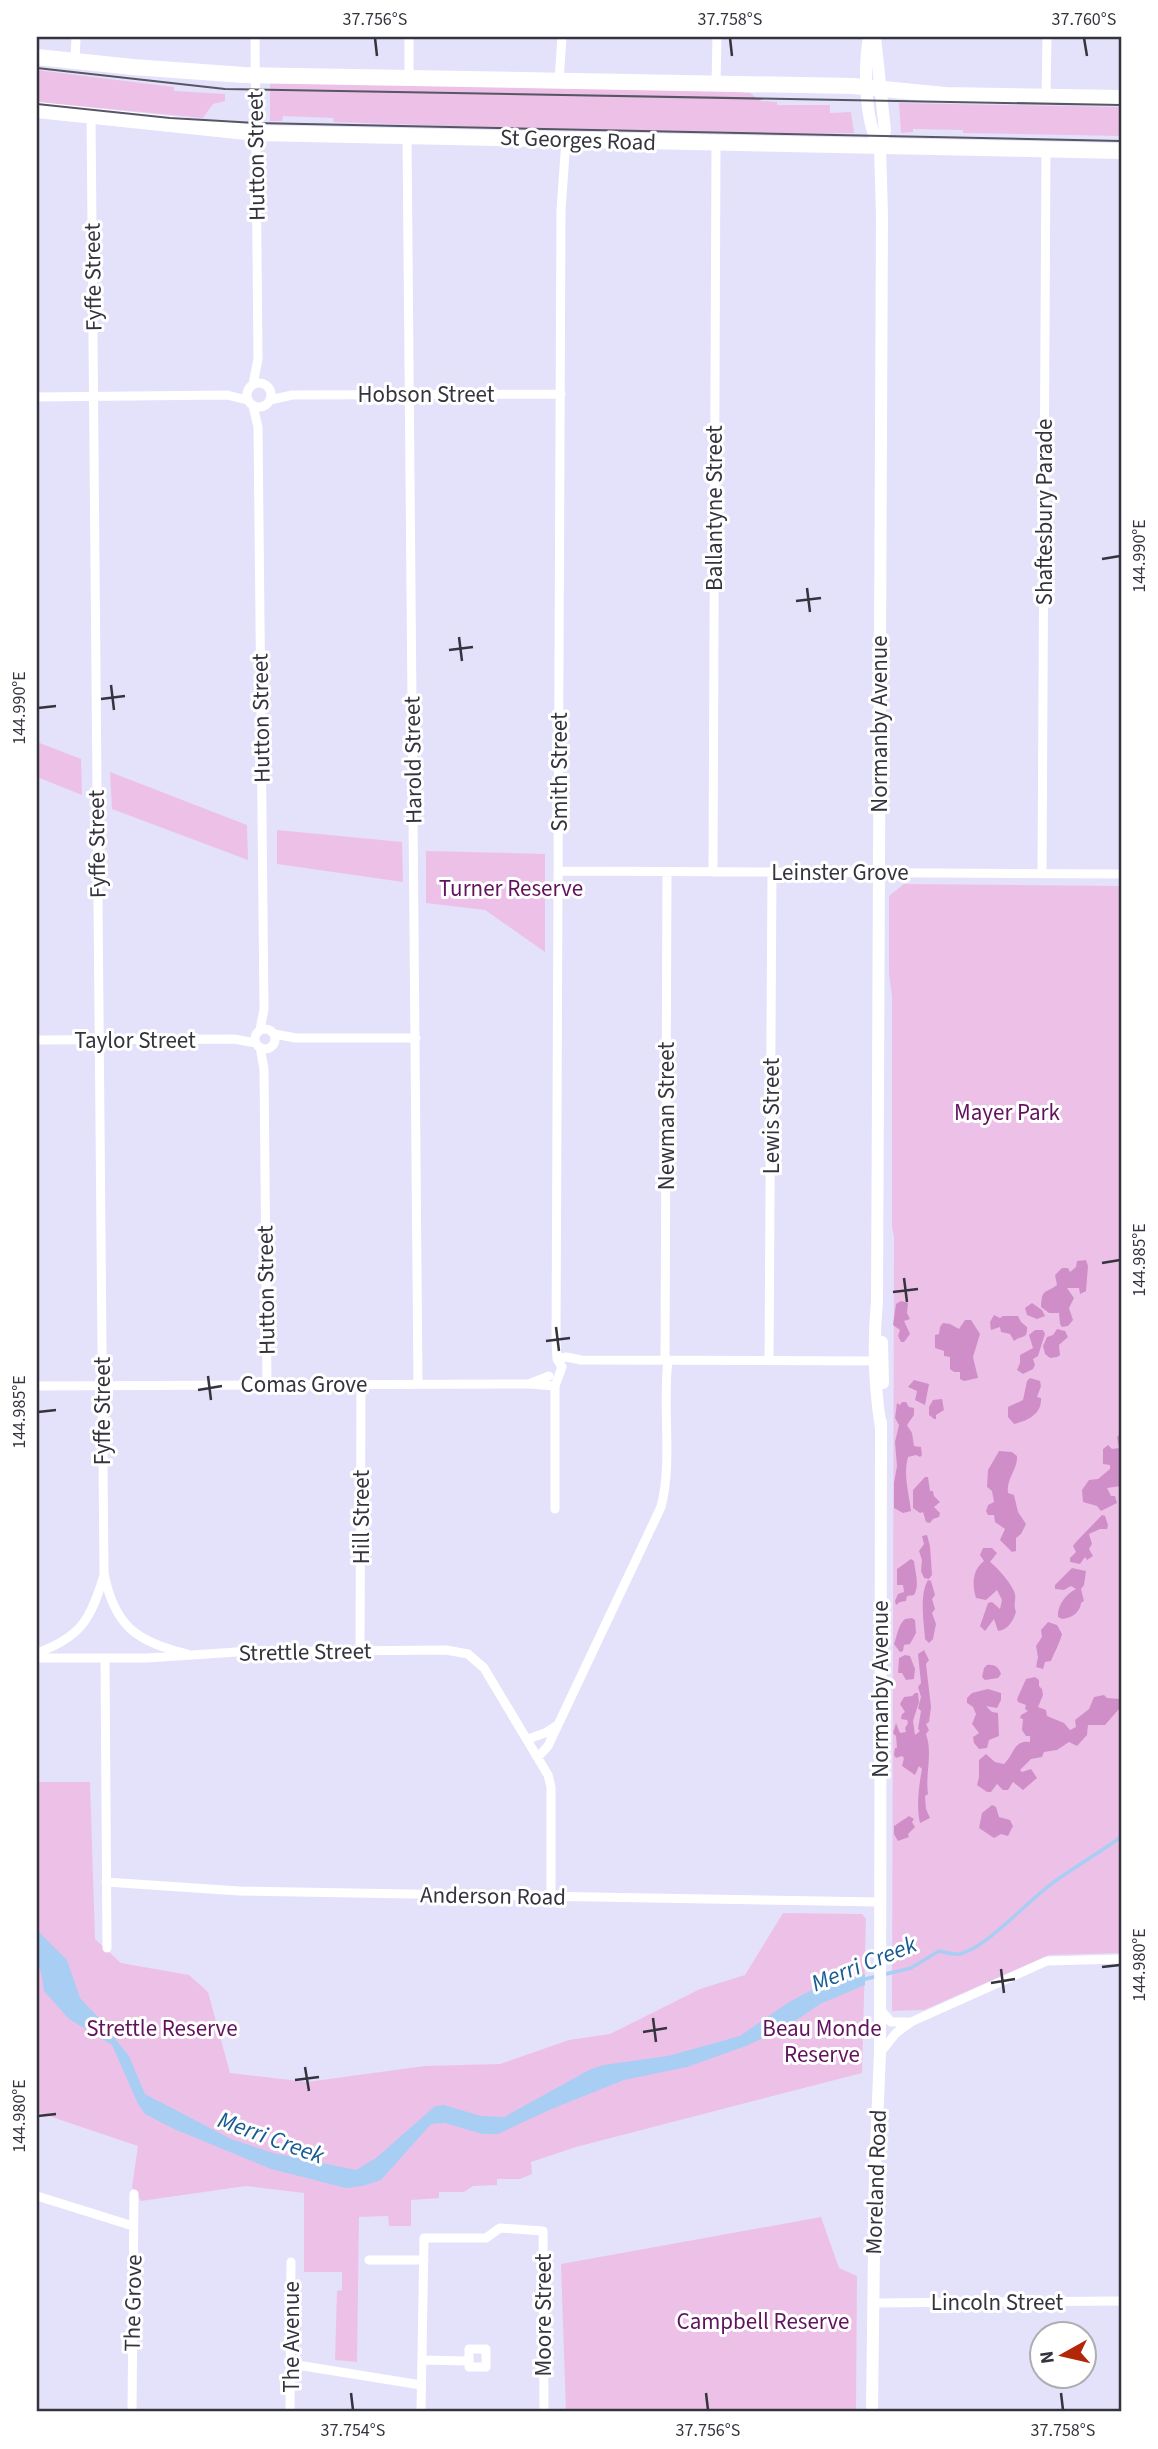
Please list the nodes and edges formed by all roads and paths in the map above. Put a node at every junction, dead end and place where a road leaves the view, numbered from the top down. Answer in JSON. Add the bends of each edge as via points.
{"nodes":[{"id":1,"x":76,"y":37,"type":"edge"},
{"id":2,"x":255,"y":37,"type":"edge"},
{"id":3,"x":409,"y":37,"type":"edge"},
{"id":4,"x":717,"y":37,"type":"edge"},
{"id":5,"x":869,"y":37,"type":"edge"},
{"id":6,"x":875,"y":37,"type":"edge"},
{"id":7,"x":1047,"y":37,"type":"edge"},
{"id":8,"x":562,"y":40,"type":"edge"},
{"id":9,"x":37,"y":57,"type":"edge"},
{"id":10,"x":75,"y":61,"type":"junction"},
{"id":11,"x":254,"y":75,"type":"junction"},
{"id":12,"x":409,"y":78,"type":"junction"},
{"id":13,"x":563,"y":81,"type":"junction"},
{"id":14,"x":716,"y":84,"type":"junction"},
{"id":15,"x":874,"y":88,"type":"junction"},
{"id":16,"x":1046,"y":97,"type":"junction"},
{"id":17,"x":1121,"y":98,"type":"edge"},
{"id":18,"x":37,"y":110,"type":"edge"},
{"id":19,"x":91,"y":116,"type":"junction"},
{"id":20,"x":256,"y":133,"type":"junction"},
{"id":21,"x":407,"y":136,"type":"junction"},
{"id":22,"x":562,"y":139,"type":"junction"},
{"id":23,"x":716,"y":144,"type":"junction"},
{"id":24,"x":880,"y":146,"type":"junction"},
{"id":25,"x":1046,"y":150,"type":"junction"},
{"id":26,"x":1121,"y":151,"type":"edge"},
{"id":27,"x":258,"y":359,"type":"junction"},
{"id":28,"x":251,"y":386,"type":"junction"},
{"id":29,"x":410,"y":393,"type":"junction"},
{"id":30,"x":561,"y":394,"type":"junction"},
{"id":31,"x":227,"y":395,"type":"junction"},
{"id":32,"x":267,"y":395,"type":"junction"},
{"id":33,"x":94,"y":396,"type":"junction"},
{"id":34,"x":37,"y":397,"type":"edge"},
{"id":35,"x":250,"y":403,"type":"junction"},
{"id":36,"x":258,"y":427,"type":"junction"},
{"id":37,"x":558,"y":871,"type":"junction"},
{"id":38,"x":772,"y":871,"type":"junction"},
{"id":39,"x":667,"y":872,"type":"junction"},
{"id":40,"x":713,"y":872,"type":"junction"},
{"id":41,"x":879,"y":872,"type":"junction"},
{"id":42,"x":1042,"y":874,"type":"junction"},
{"id":43,"x":1121,"y":874,"type":"edge"},
{"id":44,"x":416,"y":1038,"type":"junction"},
{"id":45,"x":265,"y":1039,"type":"junction"},
{"id":46,"x":37,"y":1040,"type":"edge"},
{"id":47,"x":99,"y":1040,"type":"junction"},
{"id":48,"x":667,"y":1360,"type":"junction"},
{"id":49,"x":769,"y":1361,"type":"junction"},
{"id":50,"x":878,"y":1362,"type":"junction"},
{"id":51,"x":559,"y":1363,"type":"junction"},
{"id":52,"x":549,"y":1376,"type":"junction"},
{"id":53,"x":267,"y":1384,"type":"junction"},
{"id":54,"x":361,"y":1384,"type":"junction"},
{"id":55,"x":418,"y":1384,"type":"junction"},
{"id":56,"x":529,"y":1384,"type":"junction"},
{"id":57,"x":37,"y":1385,"type":"edge"},
{"id":58,"x":102,"y":1385,"type":"junction"},
{"id":59,"x":555,"y":1386,"type":"junction"},
{"id":60,"x":555,"y":1509,"type":"dead end"},
{"id":61,"x":104,"y":1573,"type":"junction"},
{"id":62,"x":360,"y":1651,"type":"junction"},
{"id":63,"x":187,"y":1654,"type":"junction"},
{"id":64,"x":37,"y":1656,"type":"edge"},
{"id":65,"x":104,"y":1658,"type":"junction"},
{"id":66,"x":556,"y":1726,"type":"junction"},
{"id":67,"x":528,"y":1739,"type":"junction"},
{"id":68,"x":538,"y":1757,"type":"junction"},
{"id":69,"x":106,"y":1882,"type":"junction"},
{"id":70,"x":551,"y":1896,"type":"junction"},
{"id":71,"x":880,"y":1902,"type":"junction"},
{"id":72,"x":107,"y":1948,"type":"dead end"},
{"id":73,"x":879,"y":1951,"type":"joint"},
{"id":74,"x":1121,"y":1959,"type":"edge"},
{"id":75,"x":879,"y":2005,"type":"junction"},
{"id":76,"x":911,"y":2022,"type":"junction"},
{"id":77,"x":880,"y":2053,"type":"junction"},
{"id":78,"x":134,"y":2194,"type":"dead end"},
{"id":79,"x":37,"y":2196,"type":"edge"},
{"id":80,"x":134,"y":2226,"type":"junction"},
{"id":81,"x":369,"y":2260,"type":"dead end"},
{"id":82,"x":424,"y":2260,"type":"junction"},
{"id":83,"x":291,"y":2262,"type":"dead end"},
{"id":84,"x":1121,"y":2301,"type":"edge"},
{"id":85,"x":873,"y":2303,"type":"junction"},
{"id":86,"x":422,"y":2360,"type":"junction"},
{"id":87,"x":469,"y":2361,"type":"dead end"},
{"id":88,"x":291,"y":2364,"type":"junction"},
{"id":89,"x":421,"y":2385,"type":"junction"},
{"id":90,"x":132,"y":2412,"type":"edge"},
{"id":91,"x":290,"y":2412,"type":"edge"},
{"id":92,"x":421,"y":2412,"type":"edge"},
{"id":93,"x":544,"y":2412,"type":"edge"},
{"id":94,"x":872,"y":2412,"type":"edge"}],
"edges":[{"from":1,"to":10,"type":"street"},
{"from":2,"to":11,"type":"street","name":"Hutton Street"},
{"from":3,"to":12,"type":"street"},
{"from":4,"to":14,"type":"street"},
{"from":5,"to":15,"type":"main road","name":"Normanby Avenue"},
{"from":6,"to":15,"type":"main road","name":"Normanby Avenue"},
{"from":7,"to":16,"type":"street"},
{"from":8,"to":13,"type":"street"},
{"from":9,"to":10,"type":"highway"},
{"from":10,"to":11,"type":"highway"},
{"from":11,"to":12,"type":"highway"},
{"from":11,"to":20,"type":"street","name":"Hutton Street"},
{"from":12,"to":13,"type":"highway"},
{"from":13,"to":14,"type":"highway"},
{"from":14,"to":15,"type":"highway"},
{"from":15,"to":16,"type":"highway"},
{"from":15,"to":24,"type":"main road","name":"Normanby Avenue","via":[[885,131]]},
{"from":16,"to":17,"type":"highway"},
{"from":18,"to":19,"type":"highway","name":"St Georges Road"},
{"from":19,"to":20,"type":"highway","name":"St Georges Road"},
{"from":19,"to":33,"type":"street","name":"Fyffe Street"},
{"from":20,"to":21,"type":"highway","name":"St Georges Road"},
{"from":20,"to":27,"type":"street","name":"Hutton Street"},
{"from":21,"to":22,"type":"highway","name":"St Georges Road"},
{"from":21,"to":29,"type":"street","name":"Harold Street"},
{"from":22,"to":23,"type":"highway","name":"St Georges Road"},
{"from":22,"to":30,"type":"street","name":"Smith Street"},
{"from":23,"to":24,"type":"highway","name":"St Georges Road"},
{"from":23,"to":40,"type":"street","name":"Ballantyne Street"},
{"from":24,"to":25,"type":"highway","name":"St Georges Road"},
{"from":24,"to":41,"type":"main road","name":"Normanby Avenue"},
{"from":25,"to":26,"type":"highway","name":"St Georges Road"},
{"from":25,"to":42,"type":"street","name":"Shaftesbury Parade"},
{"from":27,"to":28,"type":"street","name":"Hutton Street"},
{"from":27,"to":32,"type":"street","name":"Hutton Street"},
{"from":28,"to":31,"type":"street"},
{"from":28,"to":32,"type":"street"},
{"from":28,"to":35,"type":"street","name":"Hutton Street"},
{"from":29,"to":30,"type":"street","name":"Hobson Street"},
{"from":29,"to":32,"type":"street","name":"Hobson Street"},
{"from":29,"to":44,"type":"street","name":"Harold Street"},
{"from":30,"to":37,"type":"street","name":"Smith Street"},
{"from":31,"to":33,"type":"street"},
{"from":31,"to":35,"type":"street"},
{"from":32,"to":35,"type":"street"},
{"from":32,"to":36,"type":"street","name":"Hutton Street"},
{"from":33,"to":34,"type":"street"},
{"from":33,"to":47,"type":"street","name":"Fyffe Street"},
{"from":35,"to":36,"type":"street","name":"Hutton Street"},
{"from":36,"to":45,"type":"street","name":"Hutton Street"},
{"from":37,"to":39,"type":"street","name":"Leinster Grove"},
{"from":37,"to":51,"type":"street","name":"Smith Street"},
{"from":38,"to":40,"type":"street","name":"Leinster Grove"},
{"from":38,"to":41,"type":"street","name":"Leinster Grove"},
{"from":38,"to":49,"type":"street","name":"Lewis Street"},
{"from":39,"to":40,"type":"street","name":"Leinster Grove"},
{"from":39,"to":48,"type":"street","name":"Newman Street"},
{"from":41,"to":42,"type":"street","name":"Leinster Grove"},
{"from":41,"to":50,"type":"main road","name":"Normanby Avenue"},
{"from":42,"to":43,"type":"street","name":"Leinster Grove"},
{"from":44,"to":45,"type":"street","name":"Taylor Street"},
{"from":44,"to":55,"type":"street","name":"Harold Street"},
{"from":45,"to":47,"type":"street","name":"Taylor Street"},
{"from":45,"to":53,"type":"street","name":"Hutton Street"},
{"from":46,"to":47,"type":"street","name":"Taylor Street"},
{"from":47,"to":58,"type":"street","name":"Fyffe Street"},
{"from":48,"to":49,"type":"street"},
{"from":48,"to":51,"type":"street","via":[[565,1357]]},
{"from":48,"to":66,"type":"street","name":"Newman Street","via":[[661,1507]]},
{"from":49,"to":50,"type":"street"},
{"from":50,"to":71,"type":"main road","name":"Normanby Avenue"},
{"from":51,"to":52,"type":"street","name":"Smith Street"},
{"from":51,"to":59,"type":"street","name":"Smith Street"},
{"from":52,"to":56,"type":"street","name":"Comas Grove"},
{"from":52,"to":59,"type":"street"},
{"from":53,"to":54,"type":"street","name":"Comas Grove"},
{"from":53,"to":58,"type":"street","name":"Comas Grove"},
{"from":54,"to":55,"type":"street","name":"Comas Grove"},
{"from":54,"to":62,"type":"street","name":"Hill Street"},
{"from":55,"to":56,"type":"street","name":"Comas Grove"},
{"from":56,"to":59,"type":"street","name":"Comas Grove"},
{"from":57,"to":58,"type":"street","name":"Comas Grove"},
{"from":58,"to":61,"type":"street","name":"Fyffe Street"},
{"from":59,"to":60,"type":"street","name":"Smith Street"},
{"from":61,"to":63,"type":"street","name":"Fyffe Street","via":[[115,1610],[130,1629],[153,1645]]},
{"from":61,"to":64,"type":"street","name":"Fyffe Street","via":[[84,1624],[67,1640]]},
{"from":62,"to":63,"type":"street","name":"Strettle Street"},
{"from":62,"to":67,"type":"street","name":"Strettle Street","via":[[467,1654],[484,1668]]},
{"from":63,"to":65,"type":"street","name":"Strettle Street"},
{"from":64,"to":65,"type":"street","name":"Strettle Street"},
{"from":65,"to":69,"type":"street"},
{"from":66,"to":67,"type":"street"},
{"from":66,"to":68,"type":"street","name":"Newman Street"},
{"from":67,"to":68,"type":"street"},
{"from":68,"to":70,"type":"street","via":[[551,1787]]},
{"from":69,"to":70,"type":"street","name":"Anderson Road","via":[[239,1891]]},
{"from":69,"to":72,"type":"street"},
{"from":70,"to":71,"type":"street","name":"Anderson Road"},
{"from":71,"to":73,"type":"main road","name":"Normanby Avenue"},
{"from":73,"to":75,"type":"main road","name":"Moreland Road"},
{"from":74,"to":76,"type":"street","via":[[1047,1961]]},
{"from":75,"to":76,"type":"street","via":[[891,2022]]},
{"from":75,"to":77,"type":"main road","name":"Moreland Road"},
{"from":76,"to":77,"type":"street"},
{"from":77,"to":85,"type":"main road","name":"Moreland Road"},
{"from":78,"to":80,"type":"street","name":"The Grove"},
{"from":79,"to":80,"type":"street"},
{"from":80,"to":90,"type":"street","name":"The Grove"},
{"from":81,"to":82,"type":"street"},
{"from":82,"to":86,"type":"street"},
{"from":82,"to":93,"type":"street","name":"Moore Street","via":[[424,2238],[486,2238],[500,2228],[543,2231]]},
{"from":83,"to":88,"type":"street","name":"The Avenue"},
{"from":84,"to":85,"type":"street","name":"Lincoln Street"},
{"from":85,"to":94,"type":"main road","name":"Moreland Road"},
{"from":86,"to":87,"type":"street"},
{"from":86,"to":89,"type":"street"},
{"from":88,"to":89,"type":"street"},
{"from":88,"to":91,"type":"street","name":"The Avenue"},
{"from":89,"to":92,"type":"street"}]}
